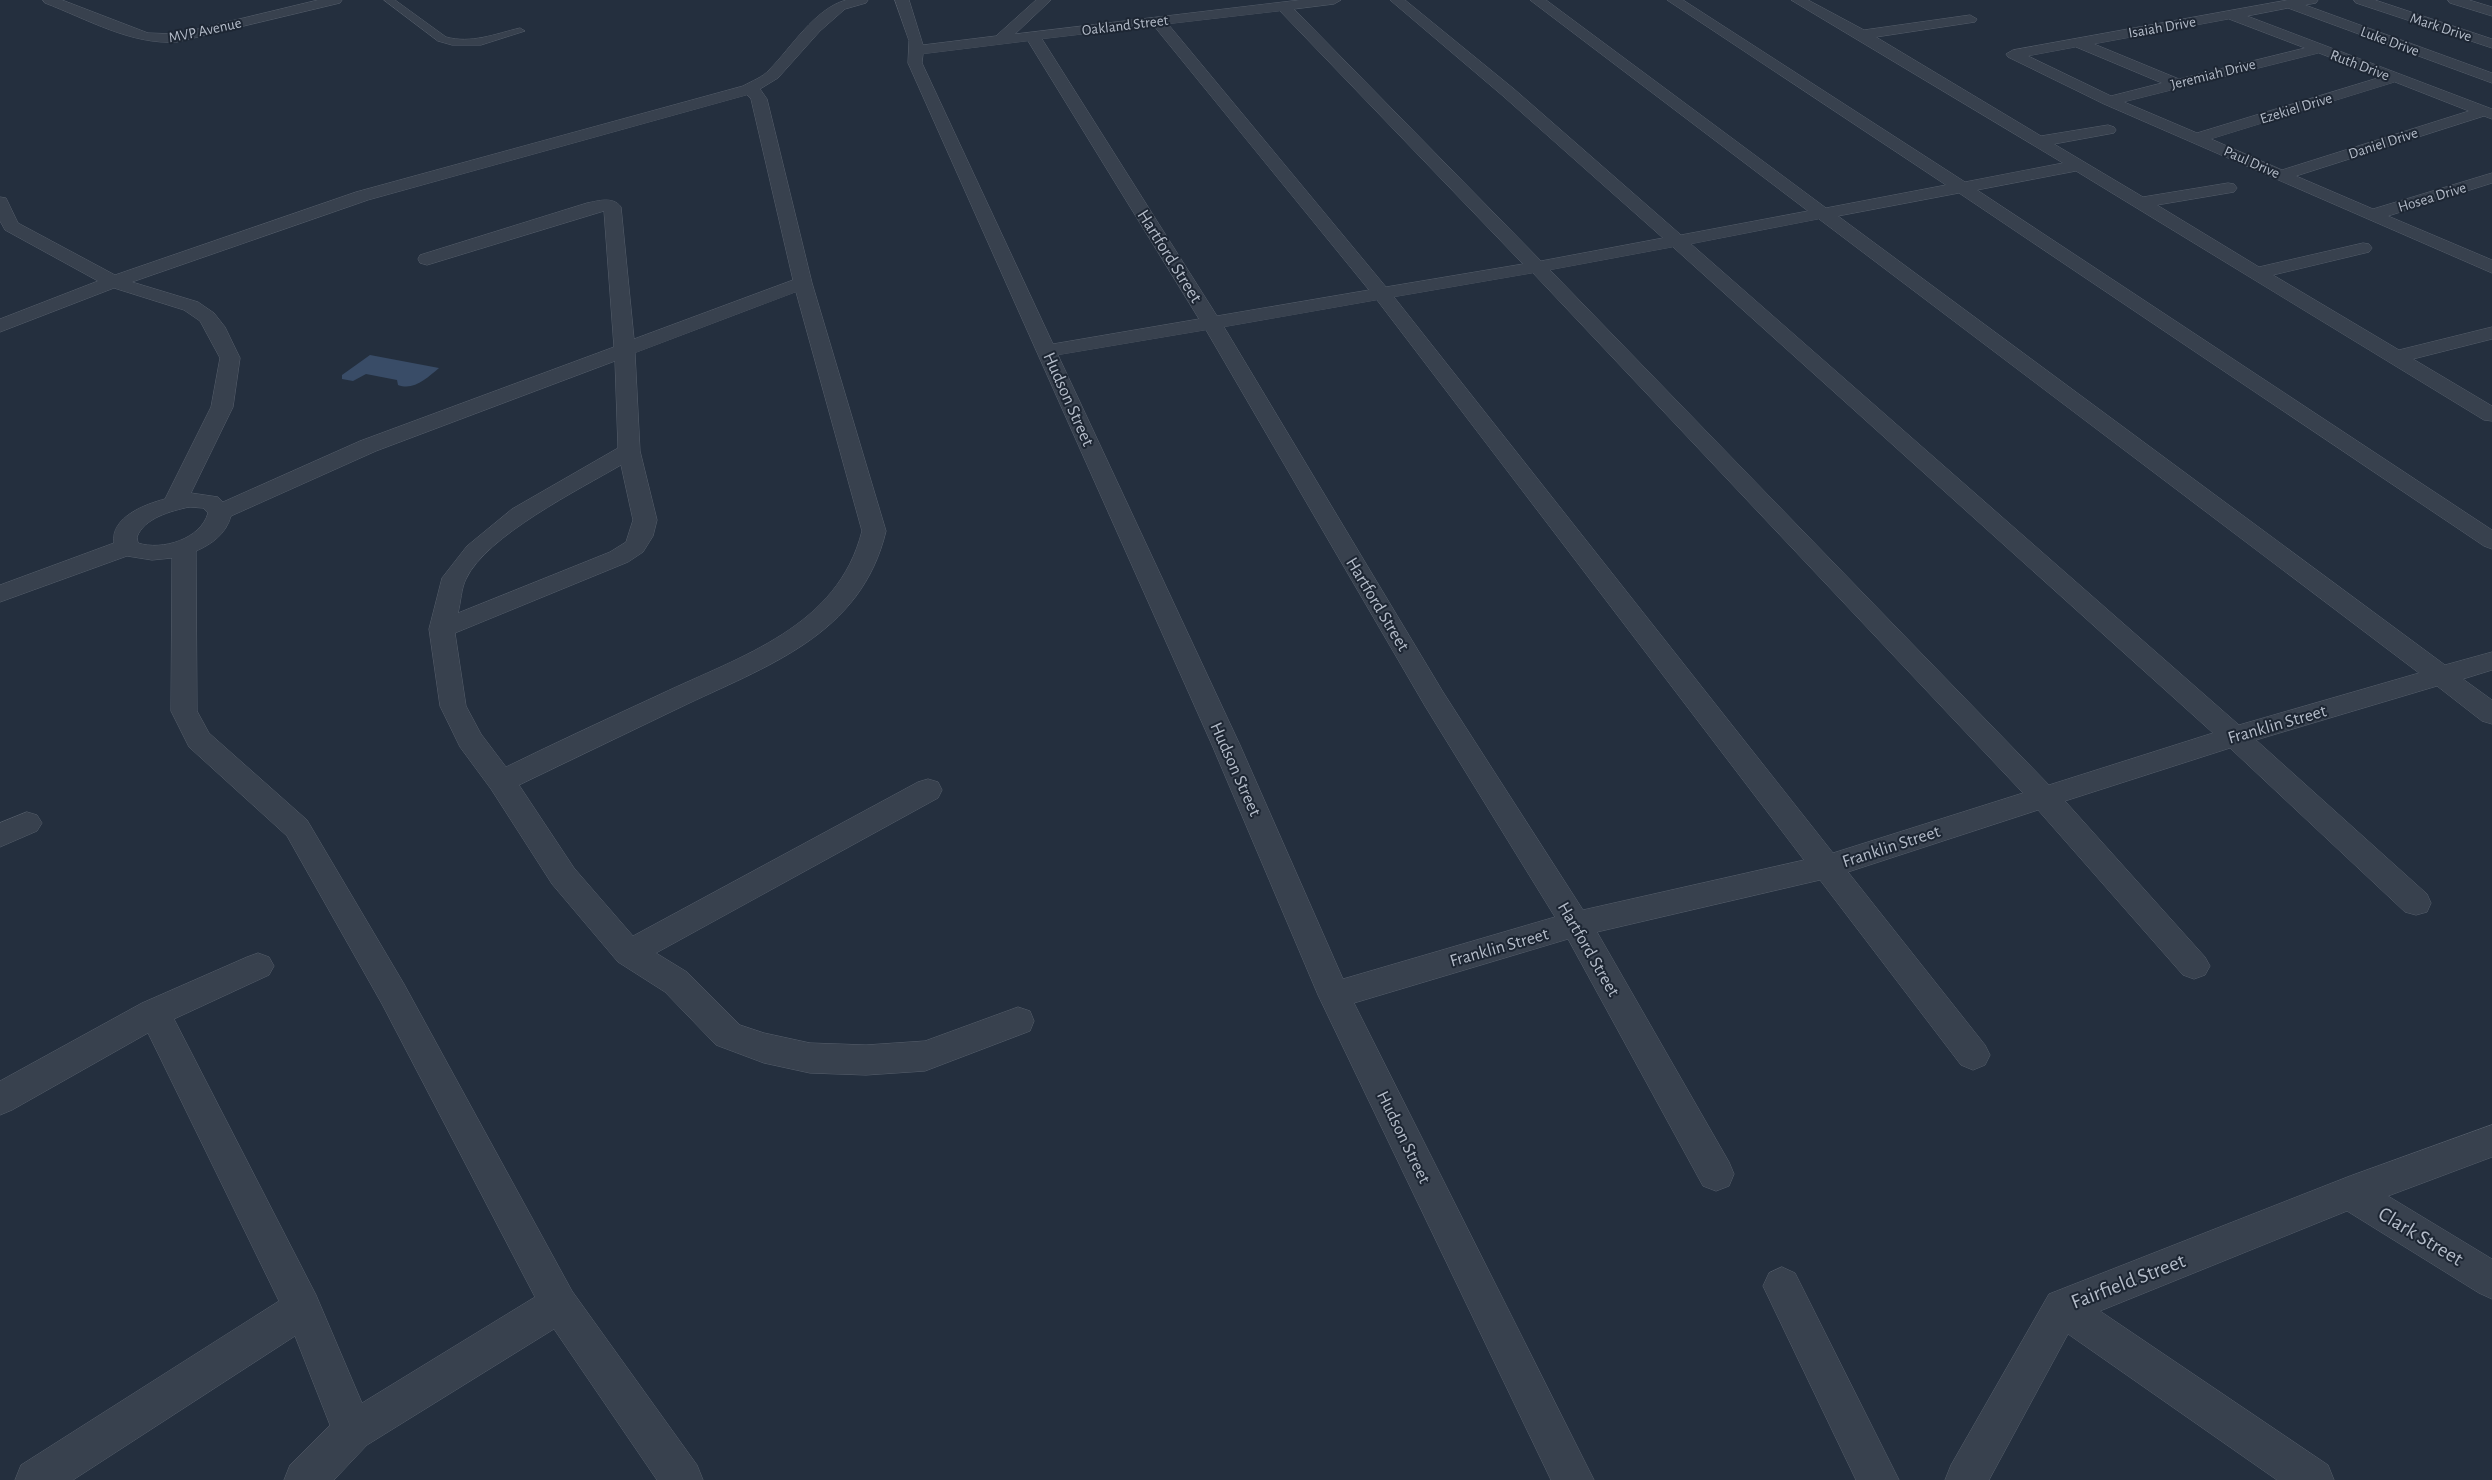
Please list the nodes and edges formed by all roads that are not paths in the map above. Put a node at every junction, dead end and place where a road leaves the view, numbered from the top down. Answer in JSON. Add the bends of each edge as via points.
{"nodes":[{"id":1,"x":50,"y":0,"type":"edge"},
{"id":2,"x":335,"y":0,"type":"edge"},
{"id":3,"x":388,"y":0,"type":"edge"},
{"id":4,"x":861,"y":0,"type":"edge"},
{"id":5,"x":902,"y":0,"type":"edge"},
{"id":6,"x":1044,"y":0,"type":"edge"},
{"id":7,"x":1334,"y":0,"type":"edge"},
{"id":8,"x":1397,"y":0,"type":"edge"},
{"id":9,"x":1537,"y":0,"type":"edge"},
{"id":10,"x":1674,"y":0,"type":"edge"},
{"id":11,"x":1798,"y":0,"type":"edge"},
{"id":12,"x":2311,"y":0,"type":"edge"},
{"id":13,"x":2360,"y":0,"type":"edge"},
{"id":14,"x":2456,"y":0,"type":"edge"},
{"id":15,"x":2289,"y":4,"type":"junction"},
{"id":16,"x":1284,"y":7,"type":"junction"},
{"id":17,"x":2492,"y":12,"type":"edge"},
{"id":18,"x":2229,"y":14,"type":"junction"},
{"id":19,"x":1970,"y":19,"type":"dead end"},
{"id":20,"x":1158,"y":21,"type":"junction"},
{"id":21,"x":520,"y":31,"type":"dead end"},
{"id":22,"x":1862,"y":35,"type":"junction"},
{"id":23,"x":1033,"y":36,"type":"junction"},
{"id":24,"x":999,"y":41,"type":"junction"},
{"id":25,"x":2077,"y":42,"type":"junction"},
{"id":26,"x":2492,"y":44,"type":"edge"},
{"id":27,"x":2438,"y":45,"type":"dead end"},
{"id":28,"x":2318,"y":49,"type":"junction"},
{"id":29,"x":917,"y":50,"type":"junction"},
{"id":30,"x":2418,"y":52,"type":"junction"},
{"id":31,"x":2013,"y":54,"type":"joint"},
{"id":32,"x":2394,"y":78,"type":"junction"},
{"id":33,"x":2492,"y":78,"type":"edge"},
{"id":34,"x":2175,"y":83,"type":"junction"},
{"id":35,"x":748,"y":90,"type":"junction"},
{"id":36,"x":2109,"y":101,"type":"junction"},
{"id":37,"x":2488,"y":112,"type":"edge"},
{"id":38,"x":2108,"y":130,"type":"dead end"},
{"id":39,"x":2198,"y":138,"type":"junction"},
{"id":40,"x":2036,"y":142,"type":"junction"},
{"id":41,"x":2076,"y":166,"type":"junction"},
{"id":42,"x":2282,"y":175,"type":"junction"},
{"id":43,"x":2492,"y":178,"type":"edge"},
{"id":44,"x":1961,"y":187,"type":"junction"},
{"id":45,"x":2228,"y":188,"type":"dead end"},
{"id":46,"x":0,"y":202,"type":"edge"},
{"id":47,"x":2140,"y":204,"type":"junction"},
{"id":48,"x":1823,"y":214,"type":"junction"},
{"id":49,"x":2372,"y":215,"type":"junction"},
{"id":50,"x":1676,"y":240,"type":"junction"},
{"id":51,"x":2363,"y":248,"type":"dead end"},
{"id":52,"x":2492,"y":252,"type":"edge"},
{"id":53,"x":2472,"y":258,"type":"junction"},
{"id":54,"x":427,"y":259,"type":"dead end"},
{"id":55,"x":1537,"y":267,"type":"junction"},
{"id":56,"x":2492,"y":267,"type":"edge"},
{"id":57,"x":2256,"y":273,"type":"junction"},
{"id":58,"x":113,"y":282,"type":"junction"},
{"id":59,"x":803,"y":283,"type":"junction"},
{"id":60,"x":1382,"y":294,"type":"junction"},
{"id":61,"x":1211,"y":322,"type":"junction"},
{"id":62,"x":0,"y":326,"type":"edge"},
{"id":63,"x":2492,"y":333,"type":"edge"},
{"id":64,"x":625,"y":351,"type":"junction"},
{"id":65,"x":1047,"y":351,"type":"junction"},
{"id":66,"x":2395,"y":357,"type":"junction"},
{"id":67,"x":2492,"y":415,"type":"edge"},
{"id":68,"x":629,"y":451,"type":"junction"},
{"id":69,"x":175,"y":502,"type":"junction"},
{"id":70,"x":220,"y":512,"type":"junction"},
{"id":71,"x":2492,"y":541,"type":"edge"},
{"id":72,"x":127,"y":547,"type":"junction"},
{"id":73,"x":184,"y":547,"type":"junction"},
{"id":74,"x":0,"y":594,"type":"edge"},
{"id":75,"x":442,"y":628,"type":"junction"},
{"id":76,"x":2492,"y":660,"type":"edge"},
{"id":77,"x":2442,"y":676,"type":"junction"},
{"id":78,"x":2492,"y":714,"type":"edge"},
{"id":79,"x":2235,"y":736,"type":"junction"},
{"id":80,"x":501,"y":781,"type":"junction"},
{"id":81,"x":928,"y":790,"type":"dead end"},
{"id":82,"x":2043,"y":796,"type":"junction"},
{"id":83,"x":27,"y":824,"type":"dead end"},
{"id":84,"x":0,"y":836,"type":"edge"},
{"id":85,"x":1826,"y":867,"type":"junction"},
{"id":86,"x":2416,"y":903,"type":"dead end"},
{"id":87,"x":1576,"y":924,"type":"junction"},
{"id":88,"x":629,"y":953,"type":"junction"},
{"id":89,"x":258,"y":966,"type":"dead end"},
{"id":90,"x":2194,"y":966,"type":"dead end"},
{"id":91,"x":1334,"y":995,"type":"junction"},
{"id":92,"x":154,"y":1013,"type":"junction"},
{"id":93,"x":1018,"y":1021,"type":"dead end"},
{"id":94,"x":1973,"y":1055,"type":"dead end"},
{"id":95,"x":0,"y":1099,"type":"edge"},
{"id":96,"x":2492,"y":1141,"type":"edge"},
{"id":97,"x":1716,"y":1174,"type":"dead end"},
{"id":98,"x":2350,"y":1193,"type":"junction"},
{"id":99,"x":2492,"y":1280,"type":"edge"},
{"id":100,"x":1782,"y":1286,"type":"dead end"},
{"id":101,"x":560,"y":1304,"type":"junction"},
{"id":102,"x":2062,"y":1307,"type":"junction"},
{"id":103,"x":302,"y":1308,"type":"junction"},
{"id":104,"x":353,"y":1431,"type":"junction"},
{"id":105,"x":36,"y":1480,"type":"edge"},
{"id":106,"x":305,"y":1480,"type":"edge"},
{"id":107,"x":682,"y":1480,"type":"edge"},
{"id":108,"x":1573,"y":1480,"type":"edge"},
{"id":109,"x":1878,"y":1480,"type":"edge"},
{"id":110,"x":1966,"y":1480,"type":"edge"},
{"id":111,"x":2313,"y":1480,"type":"edge"}],
"edges":[{"from":1,"to":2,"type":"street","name":"MVP Avenue","via":[[144,37],[159,39]]},
{"from":3,"to":21,"type":"lane","via":[[451,43],[466,44]]},
{"from":4,"to":35,"type":"street","via":[[840,6],[773,74]]},
{"from":5,"to":29,"type":"street","name":"Hudson Street"},
{"from":6,"to":24,"type":"street"},
{"from":7,"to":16,"type":"street","name":"Oakland Street"},
{"from":8,"to":50,"type":"street","via":[[1461,51]]},
{"from":9,"to":48,"type":"street"},
{"from":10,"to":44,"type":"street"},
{"from":11,"to":22,"type":"street"},
{"from":12,"to":15,"type":"street","name":"Isaiah Drive"},
{"from":13,"to":26,"type":"street","name":"Mark Drive"},
{"from":14,"to":17,"type":"street"},
{"from":15,"to":18,"type":"street","name":"Isaiah Drive"},
{"from":15,"to":30,"type":"street","name":"Luke Drive"},
{"from":16,"to":20,"type":"street","name":"Oakland Street"},
{"from":16,"to":55,"type":"street"},
{"from":18,"to":25,"type":"street","name":"Isaiah Drive"},
{"from":18,"to":28,"type":"street","name":"Ruth Drive"},
{"from":19,"to":22,"type":"street"},
{"from":20,"to":23,"type":"street","name":"Oakland Street"},
{"from":20,"to":60,"type":"street"},
{"from":22,"to":40,"type":"street"},
{"from":23,"to":24,"type":"street","name":"Oakland Street"},
{"from":23,"to":61,"type":"street","name":"Hartford Street"},
{"from":24,"to":29,"type":"street","name":"Oakland Street"},
{"from":25,"to":31,"type":"street","name":"Isaiah Drive"},
{"from":25,"to":34,"type":"street"},
{"from":27,"to":30,"type":"street"},
{"from":28,"to":32,"type":"street","name":"Ruth Drive"},
{"from":28,"to":34,"type":"street","name":"Jeremiah Drive"},
{"from":29,"to":65,"type":"street","name":"Hudson Street","via":[[915,64]]},
{"from":30,"to":33,"type":"street","name":"Luke Drive"},
{"from":31,"to":36,"type":"street","name":"Paul Drive"},
{"from":32,"to":37,"type":"street","name":"Ruth Drive"},
{"from":32,"to":39,"type":"street","name":"Ezekiel Drive"},
{"from":34,"to":36,"type":"street","name":"Jeremiah Drive"},
{"from":35,"to":58,"type":"street","via":[[362,196]]},
{"from":35,"to":59,"type":"street","via":[[759,99],[764,115]]},
{"from":36,"to":39,"type":"street","name":"Paul Drive"},
{"from":37,"to":42,"type":"street","name":"Daniel Drive"},
{"from":38,"to":40,"type":"street"},
{"from":39,"to":42,"type":"street","name":"Paul Drive"},
{"from":40,"to":41,"type":"street"},
{"from":41,"to":44,"type":"street"},
{"from":41,"to":47,"type":"street"},
{"from":42,"to":49,"type":"street","name":"Paul Drive"},
{"from":43,"to":49,"type":"street","name":"Hosea Drive"},
{"from":44,"to":48,"type":"street"},
{"from":44,"to":71,"type":"street"},
{"from":45,"to":47,"type":"street"},
{"from":46,"to":58,"type":"street","via":[[11,226]]},
{"from":47,"to":57,"type":"street"},
{"from":48,"to":50,"type":"street"},
{"from":48,"to":77,"type":"street"},
{"from":49,"to":53,"type":"street","name":"Paul Drive"},
{"from":50,"to":55,"type":"street"},
{"from":50,"to":79,"type":"street"},
{"from":51,"to":57,"type":"street"},
{"from":52,"to":53,"type":"street"},
{"from":53,"to":56,"type":"street","name":"Paul Drive"},
{"from":54,"to":64,"type":"street","via":[[593,208],[612,207]]},
{"from":55,"to":60,"type":"street"},
{"from":55,"to":82,"type":"street"},
{"from":57,"to":66,"type":"street"},
{"from":58,"to":62,"type":"street"},
{"from":58,"to":69,"type":"street","via":[[191,306],[215,327],[230,358],[222,407]]},
{"from":59,"to":64,"type":"street"},
{"from":59,"to":80,"type":"street","via":[[874,531],[863,570],[832,609],[784,647]]},
{"from":60,"to":61,"type":"street"},
{"from":60,"to":85,"type":"street"},
{"from":61,"to":65,"type":"street"},
{"from":61,"to":87,"type":"street","name":"Hartford Street","via":[[1434,699]]},
{"from":63,"to":66,"type":"street"},
{"from":64,"to":68,"type":"street"},
{"from":64,"to":70,"type":"street","via":[[368,446]]},
{"from":65,"to":91,"type":"street","name":"Hudson Street","via":[[1230,754]]},
{"from":66,"to":67,"type":"street"},
{"from":68,"to":75,"type":"street","via":[[532,506],[475,551],[454,578]]},
{"from":68,"to":75,"type":"street","via":[[644,520],[642,536],[635,547],[600,566]]},
{"from":69,"to":70,"type":"street","via":[[210,502]]},
{"from":69,"to":72,"type":"street","via":[[145,514],[133,523],[126,532],[124,540]]},
{"from":70,"to":73,"type":"street","via":[[220,519],[211,530]]},
{"from":72,"to":73,"type":"street","via":[[144,554]]},
{"from":72,"to":74,"type":"street"},
{"from":73,"to":101,"type":"street","via":[[184,711],[199,740],[297,828],[393,994]]},
{"from":75,"to":80,"type":"street","via":[[454,706],[470,740]]},
{"from":76,"to":77,"type":"street","name":"Franklin Street"},
{"from":77,"to":78,"type":"street"},
{"from":77,"to":79,"type":"street","name":"Franklin Street"},
{"from":79,"to":82,"type":"street","name":"Franklin Street"},
{"from":79,"to":86,"type":"street"},
{"from":80,"to":88,"type":"street","via":[[563,876]]},
{"from":81,"to":88,"type":"street"},
{"from":82,"to":85,"type":"street","name":"Franklin Street"},
{"from":82,"to":90,"type":"street"},
{"from":83,"to":84,"type":"street"},
{"from":85,"to":87,"type":"street","name":"Franklin Street"},
{"from":85,"to":94,"type":"street"},
{"from":87,"to":91,"type":"street","name":"Franklin Street"},
{"from":87,"to":97,"type":"street","name":"Hartford Street"},
{"from":88,"to":93,"type":"street","via":[[676,982],[728,1036],[810,1058],[866,1060],[925,1056]]},
{"from":89,"to":92,"type":"street"},
{"from":91,"to":108,"type":"street","name":"Hudson Street"},
{"from":92,"to":95,"type":"street"},
{"from":92,"to":103,"type":"street"},
{"from":96,"to":98,"type":"street","name":"Fairfield Street"},
{"from":98,"to":99,"type":"street","name":"Clark Street"},
{"from":98,"to":102,"type":"street","name":"Fairfield Street"},
{"from":100,"to":109,"type":"street"},
{"from":101,"to":104,"type":"street"},
{"from":101,"to":107,"type":"street"},
{"from":102,"to":110,"type":"street","name":"Fairfield Street"},
{"from":102,"to":111,"type":"street"},
{"from":103,"to":104,"type":"street"},
{"from":103,"to":105,"type":"street"},
{"from":104,"to":106,"type":"street"}]}
